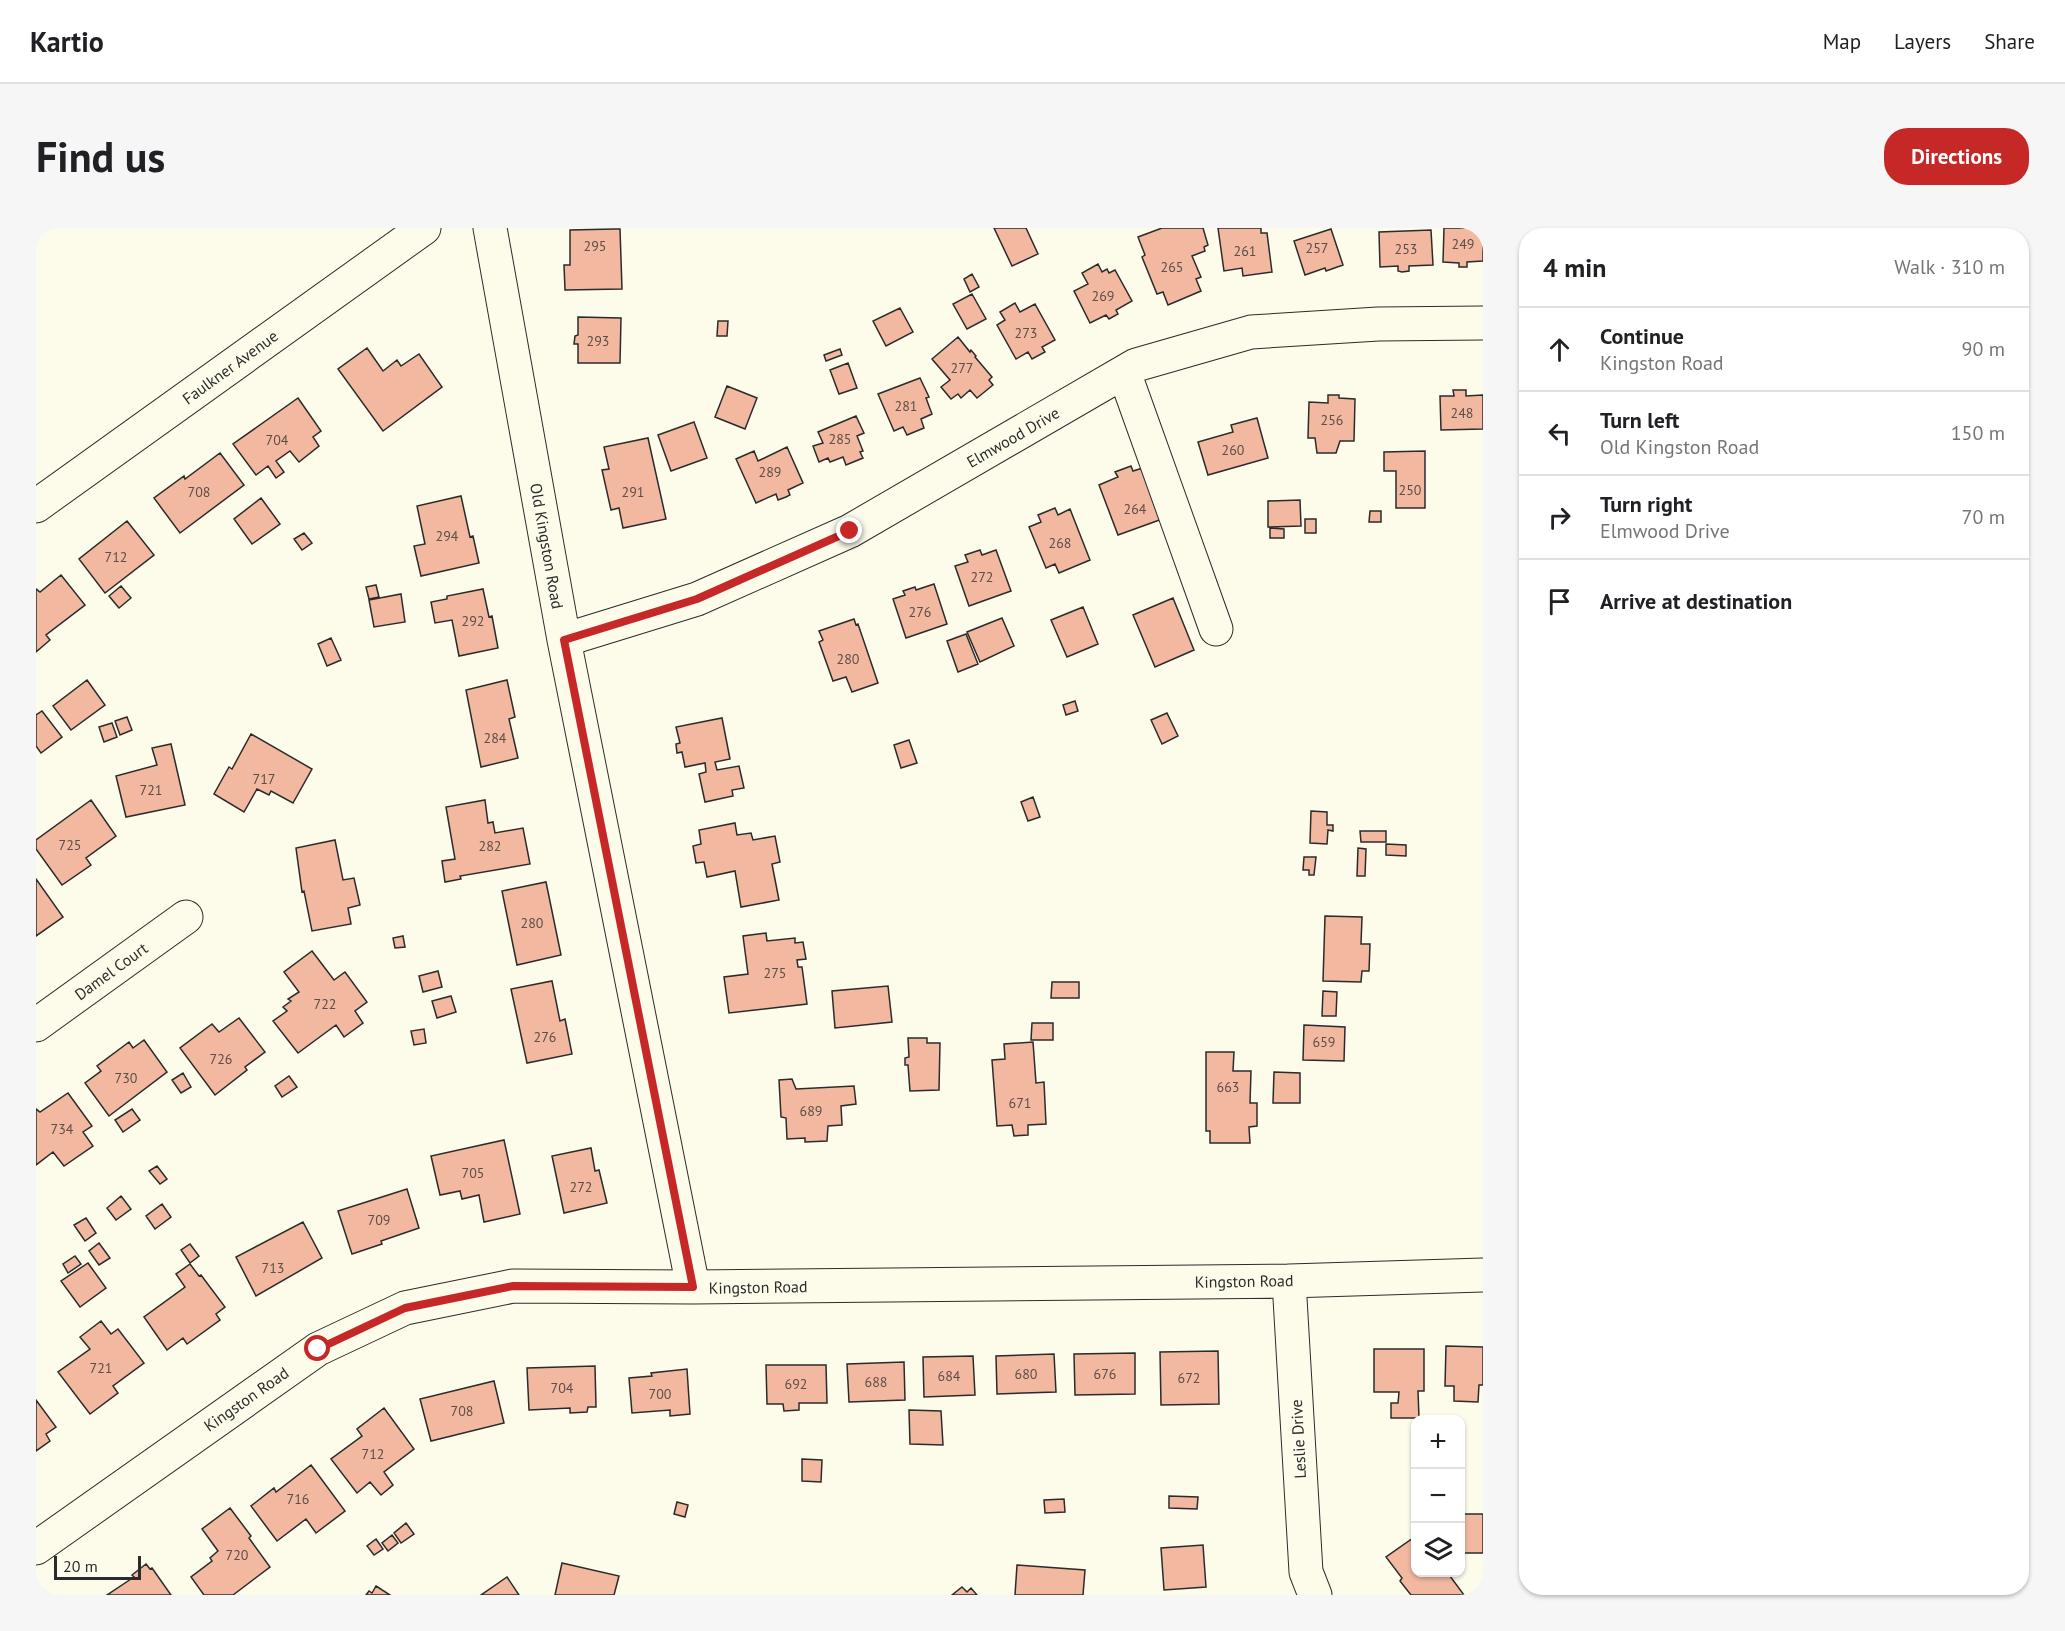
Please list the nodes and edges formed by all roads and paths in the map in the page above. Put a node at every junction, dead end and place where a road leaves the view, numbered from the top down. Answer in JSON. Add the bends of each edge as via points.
{"nodes":[{"id":1,"x":424,"y":228,"type":"edge"},
{"id":2,"x":490,"y":228,"type":"edge"},
{"id":3,"x":1483,"y":323,"type":"edge"},
{"id":4,"x":1124,"y":372,"type":"junction"},
{"id":5,"x":36,"y":506,"type":"edge"},
{"id":6,"x":1216,"y":629,"type":"dead end"},
{"id":7,"x":564,"y":640,"type":"junction"},
{"id":8,"x":186,"y":917,"type":"dead end"},
{"id":9,"x":36,"y":1025,"type":"edge"},
{"id":10,"x":1483,"y":1275,"type":"edge"},
{"id":11,"x":1288,"y":1281,"type":"junction"},
{"id":12,"x":693,"y":1287,"type":"junction"},
{"id":13,"x":36,"y":1548,"type":"edge"},
{"id":14,"x":1316,"y":1595,"type":"edge"}],
"edges":[{"from":1,"to":5,"type":"street","name":"Faulkner Avenue"},
{"from":2,"to":7,"type":"street","name":"Old Kingston Road"},
{"from":3,"to":4,"type":"street","name":"Elmwood Drive","via":[[1378,324],[1251,332],[1136,364]]},
{"from":4,"to":6,"type":"street"},
{"from":4,"to":7,"type":"street","name":"Elmwood Drive","via":[[850,531],[697,599]]},
{"from":7,"to":12,"type":"street","name":"Old Kingston Road"},
{"from":8,"to":9,"type":"street","name":"Damel Court"},
{"from":10,"to":11,"type":"street","name":"Kingston Road"},
{"from":11,"to":12,"type":"street","name":"Kingston Road"},
{"from":11,"to":14,"type":"street","name":"Leslie Drive","via":[[1306,1572]]},
{"from":12,"to":13,"type":"street","name":"Kingston Road","via":[[513,1286],[405,1308],[318,1349]]}]}
